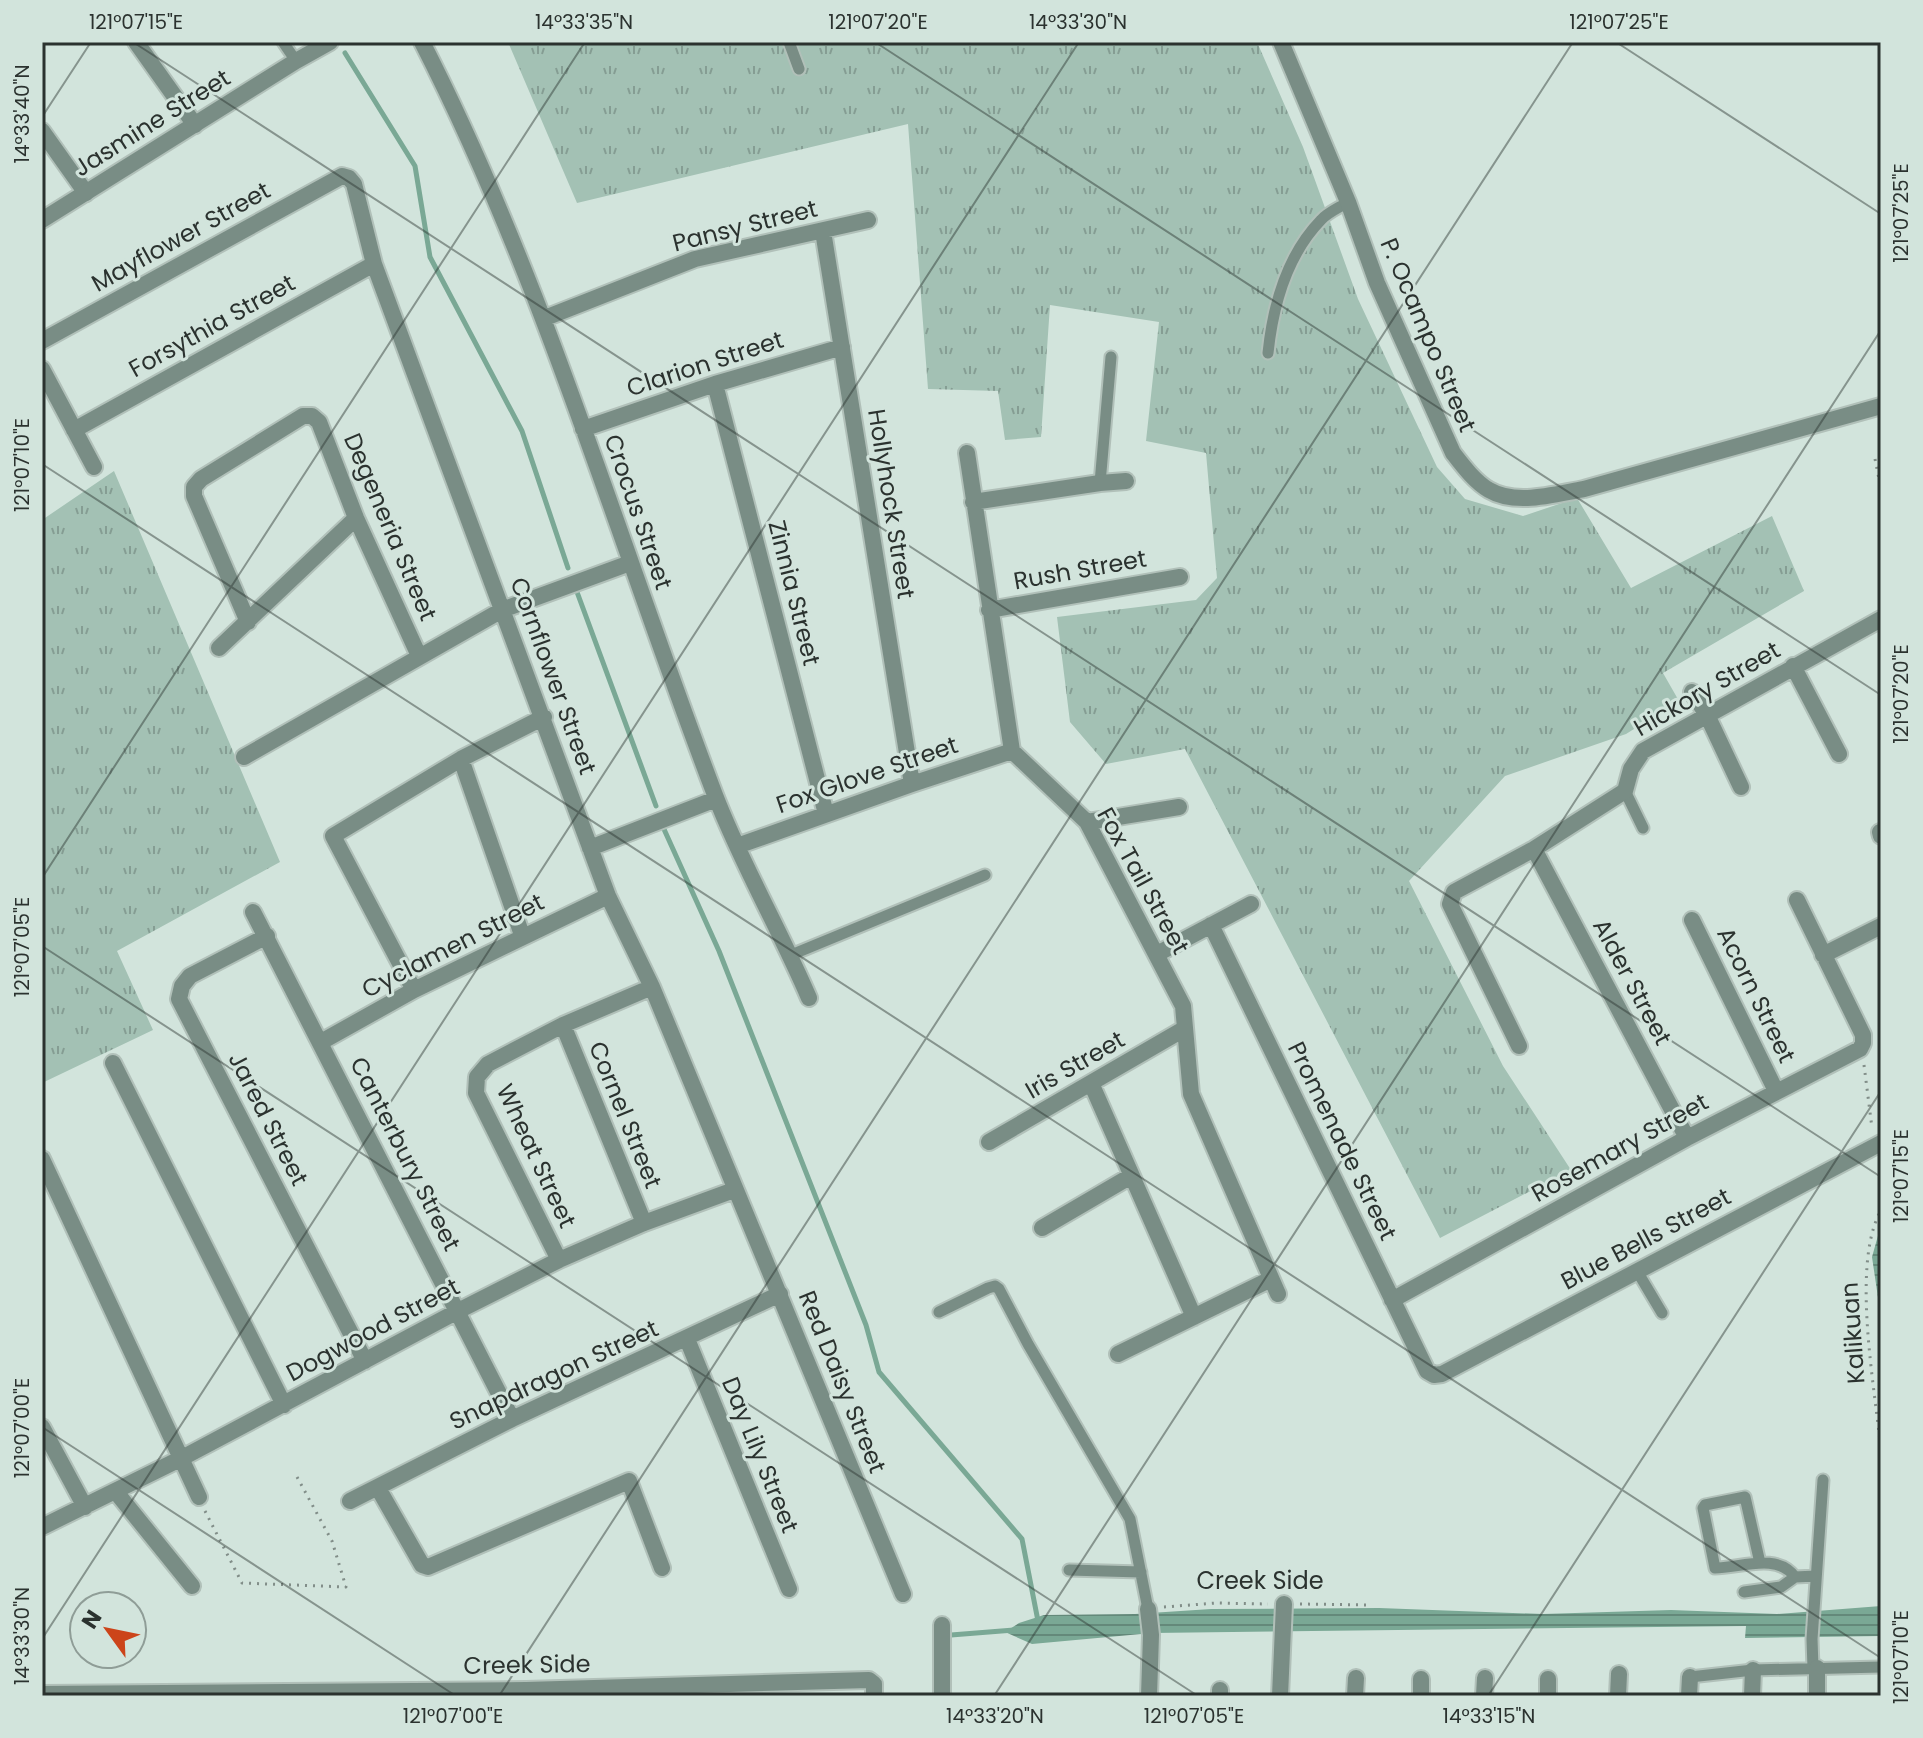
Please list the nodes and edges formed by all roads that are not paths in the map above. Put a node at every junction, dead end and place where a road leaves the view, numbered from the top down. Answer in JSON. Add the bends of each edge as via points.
{"nodes":[{"id":1,"x":136,"y":42,"type":"edge"},
{"id":2,"x":283,"y":42,"type":"edge"},
{"id":3,"x":330,"y":42,"type":"edge"},
{"id":4,"x":422,"y":42,"type":"edge"},
{"id":5,"x":789,"y":42,"type":"edge"},
{"id":6,"x":1281,"y":42,"type":"edge"},
{"id":7,"x":296,"y":61,"type":"junction"},
{"id":8,"x":799,"y":69,"type":"dead end"},
{"id":9,"x":195,"y":125,"type":"junction"},
{"id":10,"x":42,"y":131,"type":"edge"},
{"id":11,"x":342,"y":176,"type":"joint"},
{"id":12,"x":86,"y":193,"type":"junction"},
{"id":13,"x":1348,"y":202,"type":"junction"},
{"id":14,"x":42,"y":220,"type":"edge"},
{"id":15,"x":868,"y":220,"type":"dead end"},
{"id":16,"x":823,"y":231,"type":"junction"},
{"id":17,"x":374,"y":264,"type":"junction"},
{"id":18,"x":545,"y":318,"type":"junction"},
{"id":19,"x":42,"y":341,"type":"edge"},
{"id":20,"x":842,"y":347,"type":"junction"},
{"id":21,"x":1268,"y":353,"type":"dead end"},
{"id":22,"x":1111,"y":357,"type":"dead end"},
{"id":23,"x":42,"y":369,"type":"edge"},
{"id":24,"x":715,"y":384,"type":"junction"},
{"id":25,"x":1877,"y":407,"type":"edge"},
{"id":26,"x":583,"y":429,"type":"junction"},
{"id":27,"x":74,"y":430,"type":"junction"},
{"id":28,"x":967,"y":453,"type":"dead end"},
{"id":29,"x":94,"y":467,"type":"dead end"},
{"id":30,"x":1126,"y":481,"type":"dead end"},
{"id":31,"x":1100,"y":483,"type":"junction"},
{"id":32,"x":973,"y":502,"type":"junction"},
{"id":33,"x":356,"y":518,"type":"junction"},
{"id":34,"x":630,"y":563,"type":"junction"},
{"id":35,"x":1180,"y":577,"type":"dead end"},
{"id":36,"x":502,"y":610,"type":"junction"},
{"id":37,"x":989,"y":610,"type":"junction"},
{"id":38,"x":1881,"y":619,"type":"edge"},
{"id":39,"x":248,"y":622,"type":"junction"},
{"id":40,"x":219,"y":648,"type":"dead end"},
{"id":41,"x":419,"y":656,"type":"junction"},
{"id":42,"x":1793,"y":666,"type":"junction"},
{"id":43,"x":1692,"y":692,"type":"dead end"},
{"id":44,"x":1707,"y":715,"type":"junction"},
{"id":45,"x":544,"y":717,"type":"junction"},
{"id":46,"x":1012,"y":751,"type":"junction"},
{"id":47,"x":1839,"y":754,"type":"dead end"},
{"id":48,"x":244,"y":757,"type":"dead end"},
{"id":49,"x":461,"y":759,"type":"junction"},
{"id":50,"x":912,"y":784,"type":"junction"},
{"id":51,"x":1741,"y":787,"type":"dead end"},
{"id":52,"x":1625,"y":791,"type":"junction"},
{"id":53,"x":716,"y":799,"type":"junction"},
{"id":54,"x":1179,"y":807,"type":"dead end"},
{"id":55,"x":826,"y":814,"type":"junction"},
{"id":56,"x":1087,"y":822,"type":"junction"},
{"id":57,"x":1643,"y":828,"type":"dead end"},
{"id":58,"x":737,"y":846,"type":"junction"},
{"id":59,"x":590,"y":848,"type":"junction"},
{"id":60,"x":1534,"y":849,"type":"junction"},
{"id":61,"x":985,"y":875,"type":"dead end"},
{"id":62,"x":608,"y":896,"type":"junction"},
{"id":63,"x":1797,"y":900,"type":"dead end"},
{"id":64,"x":1251,"y":904,"type":"dead end"},
{"id":65,"x":253,"y":912,"type":"dead end"},
{"id":66,"x":1692,"y":920,"type":"dead end"},
{"id":67,"x":1211,"y":925,"type":"junction"},
{"id":68,"x":1881,"y":926,"type":"edge"},
{"id":69,"x":522,"y":935,"type":"junction"},
{"id":70,"x":267,"y":936,"type":"junction"},
{"id":71,"x":1157,"y":954,"type":"junction"},
{"id":72,"x":791,"y":955,"type":"junction"},
{"id":73,"x":1823,"y":955,"type":"junction"},
{"id":74,"x":652,"y":987,"type":"junction"},
{"id":75,"x":414,"y":990,"type":"junction"},
{"id":76,"x":809,"y":998,"type":"dead end"},
{"id":77,"x":563,"y":1025,"type":"junction"},
{"id":78,"x":1184,"y":1029,"type":"junction"},
{"id":79,"x":321,"y":1042,"type":"junction"},
{"id":80,"x":1519,"y":1046,"type":"dead end"},
{"id":81,"x":113,"y":1063,"type":"dead end"},
{"id":82,"x":1091,"y":1083,"type":"junction"},
{"id":83,"x":1776,"y":1091,"type":"junction"},
{"id":84,"x":1687,"y":1138,"type":"junction"},
{"id":85,"x":989,"y":1142,"type":"dead end"},
{"id":86,"x":1878,"y":1144,"type":"edge"},
{"id":87,"x":42,"y":1159,"type":"edge"},
{"id":88,"x":1131,"y":1176,"type":"junction"},
{"id":89,"x":734,"y":1190,"type":"junction"},
{"id":90,"x":644,"y":1223,"type":"junction"},
{"id":91,"x":1042,"y":1228,"type":"dead end"},
{"id":92,"x":559,"y":1260,"type":"junction"},
{"id":93,"x":1637,"y":1271,"type":"junction"},
{"id":94,"x":780,"y":1294,"type":"junction"},
{"id":95,"x":1392,"y":1300,"type":"junction"},
{"id":96,"x":458,"y":1311,"type":"junction"},
{"id":97,"x":939,"y":1312,"type":"dead end"},
{"id":98,"x":1662,"y":1313,"type":"dead end"},
{"id":99,"x":1194,"y":1317,"type":"junction"},
{"id":100,"x":687,"y":1339,"type":"junction"},
{"id":101,"x":1118,"y":1354,"type":"dead end"},
{"id":102,"x":365,"y":1361,"type":"junction"},
{"id":103,"x":1434,"y":1375,"type":"joint"},
{"id":104,"x":284,"y":1405,"type":"junction"},
{"id":105,"x":512,"y":1419,"type":"junction"},
{"id":106,"x":42,"y":1427,"type":"edge"},
{"id":107,"x":182,"y":1458,"type":"junction"},
{"id":108,"x":1823,"y":1480,"type":"dead end"},
{"id":109,"x":378,"y":1488,"type":"junction"},
{"id":110,"x":116,"y":1492,"type":"junction"},
{"id":111,"x":199,"y":1497,"type":"road end"},
{"id":112,"x":350,"y":1501,"type":"dead end"},
{"id":113,"x":85,"y":1507,"type":"junction"},
{"id":114,"x":42,"y":1527,"type":"edge"},
{"id":115,"x":1760,"y":1563,"type":"junction"},
{"id":116,"x":662,"y":1568,"type":"dead end"},
{"id":117,"x":1069,"y":1570,"type":"dead end"},
{"id":118,"x":1141,"y":1572,"type":"junction"},
{"id":119,"x":1816,"y":1576,"type":"junction"},
{"id":120,"x":1795,"y":1577,"type":"junction"},
{"id":121,"x":192,"y":1586,"type":"dead end"},
{"id":122,"x":789,"y":1589,"type":"dead end"},
{"id":123,"x":1744,"y":1592,"type":"dead end"},
{"id":124,"x":903,"y":1594,"type":"dead end"},
{"id":125,"x":1284,"y":1606,"type":"road end"},
{"id":126,"x":1148,"y":1611,"type":"joint"},
{"id":127,"x":942,"y":1625,"type":"dead end"},
{"id":128,"x":1881,"y":1667,"type":"edge"},
{"id":129,"x":1815,"y":1668,"type":"junction"},
{"id":130,"x":1753,"y":1670,"type":"junction"},
{"id":131,"x":1619,"y":1674,"type":"dead end"},
{"id":132,"x":1690,"y":1677,"type":"joint"},
{"id":133,"x":1356,"y":1678,"type":"dead end"},
{"id":134,"x":1485,"y":1678,"type":"dead end"},
{"id":135,"x":1421,"y":1679,"type":"dead end"},
{"id":136,"x":1548,"y":1679,"type":"dead end"},
{"id":137,"x":871,"y":1688,"type":"edge"},
{"id":138,"x":804,"y":1689,"type":"edge"},
{"id":139,"x":730,"y":1690,"type":"edge"},
{"id":140,"x":665,"y":1691,"type":"edge"},
{"id":141,"x":596,"y":1692,"type":"edge"},
{"id":142,"x":331,"y":1693,"type":"edge"},
{"id":143,"x":397,"y":1693,"type":"edge"},
{"id":144,"x":466,"y":1693,"type":"edge"},
{"id":145,"x":526,"y":1693,"type":"edge"},
{"id":146,"x":42,"y":1694,"type":"edge"},
{"id":147,"x":195,"y":1694,"type":"edge"},
{"id":148,"x":264,"y":1694,"type":"edge"},
{"id":149,"x":61,"y":1695,"type":"edge"},
{"id":150,"x":124,"y":1695,"type":"edge"},
{"id":151,"x":942,"y":1696,"type":"edge"},
{"id":152,"x":1149,"y":1696,"type":"edge"},
{"id":153,"x":1280,"y":1696,"type":"edge"},
{"id":154,"x":1355,"y":1696,"type":"edge"},
{"id":155,"x":1421,"y":1696,"type":"edge"},
{"id":156,"x":1484,"y":1696,"type":"edge"},
{"id":157,"x":1548,"y":1696,"type":"edge"},
{"id":158,"x":1618,"y":1696,"type":"edge"},
{"id":159,"x":1689,"y":1696,"type":"edge"},
{"id":160,"x":1752,"y":1696,"type":"edge"},
{"id":161,"x":1817,"y":1696,"type":"edge"}],
"edges":[{"from":1,"to":9,"type":"street"},
{"from":2,"to":7,"type":"lane"},
{"from":3,"to":7,"type":"street","name":"Jasmine Street"},
{"from":4,"to":18,"type":"street","name":"Crocus Street"},
{"from":5,"to":8,"type":"lane"},
{"from":6,"to":13,"type":"street","name":"P. Ocampo Street"},
{"from":7,"to":9,"type":"street","name":"Jasmine Street"},
{"from":9,"to":12,"type":"street","name":"Jasmine Street"},
{"from":10,"to":12,"type":"street"},
{"from":11,"to":17,"type":"street","name":"Cornflower Street","via":[[354,184]]},
{"from":11,"to":19,"type":"street","name":"Mayflower Street"},
{"from":12,"to":14,"type":"street","name":"Jasmine Street"},
{"from":13,"to":21,"type":"lane","via":[[1323,218],[1295,255],[1283,279]]},
{"from":13,"to":25,"type":"street","name":"P. Ocampo Street","via":[[1377,283],[1453,453],[1489,490],[1511,498],[1584,489]]},
{"from":15,"to":16,"type":"street","name":"Pansy Street"},
{"from":16,"to":18,"type":"street","name":"Pansy Street","via":[[695,259]]},
{"from":16,"to":20,"type":"street","name":"Hollyhock Street"},
{"from":17,"to":27,"type":"street","name":"Forsythia Street"},
{"from":17,"to":36,"type":"street","name":"Cornflower Street"},
{"from":18,"to":26,"type":"street","name":"Crocus Street"},
{"from":20,"to":24,"type":"street","name":"Clarion Street"},
{"from":20,"to":50,"type":"street","name":"Hollyhock Street"},
{"from":22,"to":31,"type":"lane"},
{"from":23,"to":27,"type":"street"},
{"from":24,"to":26,"type":"street","name":"Clarion Street"},
{"from":24,"to":55,"type":"street","name":"Zinnia Street"},
{"from":26,"to":34,"type":"street","name":"Crocus Street"},
{"from":27,"to":29,"type":"street"},
{"from":28,"to":32,"type":"street"},
{"from":30,"to":31,"type":"street"},
{"from":31,"to":32,"type":"street"},
{"from":32,"to":37,"type":"street"},
{"from":33,"to":39,"type":"street"},
{"from":33,"to":39,"type":"street","name":"Degeneria Street","via":[[319,422],[312,416],[303,416],[201,479],[194,496]]},
{"from":33,"to":41,"type":"street","name":"Degeneria Street"},
{"from":34,"to":36,"type":"street"},
{"from":34,"to":53,"type":"street","name":"Crocus Street"},
{"from":35,"to":37,"type":"street","name":"Rush Street"},
{"from":36,"to":41,"type":"street"},
{"from":36,"to":45,"type":"street","name":"Cornflower Street"},
{"from":37,"to":46,"type":"street"},
{"from":38,"to":42,"type":"street","name":"Hickory Street"},
{"from":39,"to":40,"type":"street"},
{"from":41,"to":48,"type":"street"},
{"from":42,"to":44,"type":"street","name":"Hickory Street"},
{"from":42,"to":47,"type":"street"},
{"from":43,"to":44,"type":"street"},
{"from":44,"to":51,"type":"street"},
{"from":44,"to":52,"type":"street","name":"Hickory Street","via":[[1643,751]]},
{"from":45,"to":49,"type":"street"},
{"from":45,"to":59,"type":"street","name":"Cornflower Street"},
{"from":46,"to":50,"type":"street","name":"Fox Glove Street"},
{"from":46,"to":56,"type":"street","name":"Fox Tail Street"},
{"from":49,"to":69,"type":"street"},
{"from":49,"to":75,"type":"street","via":[[333,836]]},
{"from":50,"to":55,"type":"street","name":"Fox Glove Street"},
{"from":52,"to":57,"type":"lane"},
{"from":52,"to":60,"type":"street"},
{"from":53,"to":58,"type":"street","name":"Crocus Street"},
{"from":53,"to":59,"type":"street"},
{"from":54,"to":56,"type":"street"},
{"from":55,"to":58,"type":"street","name":"Fox Glove Street"},
{"from":56,"to":71,"type":"street","name":"Fox Tail Street"},
{"from":58,"to":72,"type":"street","name":"Crocus Street"},
{"from":59,"to":62,"type":"street","name":"Cornflower Street"},
{"from":60,"to":80,"type":"street","via":[[1454,892],[1450,904]]},
{"from":60,"to":84,"type":"street","name":"Alder Street"},
{"from":61,"to":72,"type":"lane"},
{"from":62,"to":69,"type":"street","name":"Cyclamen Street"},
{"from":62,"to":74,"type":"street","name":"Cornflower Street"},
{"from":63,"to":73,"type":"street"},
{"from":64,"to":67,"type":"street"},
{"from":65,"to":70,"type":"street","name":"Canterbury Street"},
{"from":66,"to":83,"type":"street","name":"Acorn Street"},
{"from":67,"to":71,"type":"street"},
{"from":67,"to":95,"type":"street","name":"Promenade Street"},
{"from":68,"to":73,"type":"street"},
{"from":69,"to":75,"type":"street","name":"Cyclamen Street"},
{"from":70,"to":79,"type":"street","name":"Canterbury Street"},
{"from":70,"to":102,"type":"street","name":"Jared Street","via":[[190,976],[179,999]]},
{"from":71,"to":78,"type":"street","name":"Fox Tail Street","via":[[1183,1006]]},
{"from":72,"to":76,"type":"street","name":"Crocus Street"},
{"from":73,"to":83,"type":"street","name":"Rosemary Street","via":[[1861,1042]]},
{"from":74,"to":77,"type":"street","name":"Wheat Street"},
{"from":74,"to":89,"type":"street","name":"Cornflower Street"},
{"from":75,"to":79,"type":"street","name":"Cyclamen Street"},
{"from":77,"to":90,"type":"street","name":"Cornel Street"},
{"from":77,"to":92,"type":"street","name":"Wheat Street","via":[[488,1064],[477,1077],[476,1093]]},
{"from":78,"to":82,"type":"street","name":"Iris Street"},
{"from":78,"to":99,"type":"street","name":"Fox Tail Street","via":[[1191,1094],[1274,1287]]},
{"from":79,"to":96,"type":"street","name":"Canterbury Street"},
{"from":81,"to":104,"type":"street"},
{"from":82,"to":85,"type":"street","name":"Iris Street"},
{"from":82,"to":88,"type":"street"},
{"from":83,"to":84,"type":"street","name":"Rosemary Street"},
{"from":84,"to":95,"type":"street","name":"Rosemary Street"},
{"from":86,"to":93,"type":"street","name":"Blue Bells Street"},
{"from":87,"to":107,"type":"street"},
{"from":88,"to":91,"type":"street"},
{"from":88,"to":99,"type":"street"},
{"from":89,"to":90,"type":"street","name":"Dogwood Street"},
{"from":89,"to":94,"type":"street","name":"Red Daisy Street"},
{"from":90,"to":92,"type":"street","name":"Dogwood Street"},
{"from":92,"to":96,"type":"street","name":"Dogwood Street"},
{"from":93,"to":98,"type":"lane"},
{"from":93,"to":103,"type":"street","name":"Blue Bells Street"},
{"from":94,"to":100,"type":"street","name":"Snapdragon Street"},
{"from":94,"to":124,"type":"street","name":"Red Daisy Street"},
{"from":95,"to":103,"type":"street","name":"Promenade Street","via":[[1427,1371]]},
{"from":96,"to":102,"type":"street","name":"Dogwood Street"},
{"from":96,"to":105,"type":"street","name":"Canterbury Street"},
{"from":97,"to":118,"type":"lane","via":[[988,1288],[999,1289],[1130,1519]]},
{"from":99,"to":101,"type":"street"},
{"from":100,"to":105,"type":"street","name":"Snapdragon Street"},
{"from":100,"to":122,"type":"street","name":"Day Lily Street"},
{"from":102,"to":104,"type":"street","name":"Dogwood Street"},
{"from":104,"to":107,"type":"street","name":"Dogwood Street"},
{"from":105,"to":109,"type":"street","name":"Snapdragon Street"},
{"from":106,"to":113,"type":"street"},
{"from":107,"to":110,"type":"street","name":"Dogwood Street"},
{"from":107,"to":111,"type":"street"},
{"from":108,"to":119,"type":"lane"},
{"from":109,"to":112,"type":"street","name":"Snapdragon Street"},
{"from":109,"to":116,"type":"street","via":[[422,1565],[428,1567],[629,1481]]},
{"from":110,"to":113,"type":"street","name":"Dogwood Street"},
{"from":110,"to":121,"type":"street"},
{"from":113,"to":114,"type":"street","name":"Dogwood Street"},
{"from":115,"to":115,"type":"lane","via":[[1745,1497],[1705,1505],[1715,1568]]},
{"from":115,"to":120,"type":"lane","via":[[1781,1565]]},
{"from":117,"to":118,"type":"lane"},
{"from":118,"to":126,"type":"lane"},
{"from":119,"to":120,"type":"lane"},
{"from":119,"to":129,"type":"lane"},
{"from":120,"to":123,"type":"lane","via":[[1781,1587]]},
{"from":125,"to":153,"type":"street"},
{"from":126,"to":152,"type":"street"},
{"from":127,"to":151,"type":"street"},
{"from":128,"to":129,"type":"lane"},
{"from":129,"to":130,"type":"lane"},
{"from":129,"to":161,"type":"street"},
{"from":130,"to":132,"type":"lane"},
{"from":130,"to":160,"type":"street"},
{"from":131,"to":158,"type":"street"},
{"from":132,"to":159,"type":"street"},
{"from":133,"to":154,"type":"street"},
{"from":134,"to":156,"type":"street"},
{"from":135,"to":155,"type":"street"},
{"from":136,"to":157,"type":"street"},
{"from":137,"to":138,"type":"street","name":"Creek Side"},
{"from":138,"to":139,"type":"street","name":"Creek Side"},
{"from":139,"to":140,"type":"street","name":"Creek Side"},
{"from":140,"to":141,"type":"street","name":"Creek Side"},
{"from":141,"to":145,"type":"street","name":"Creek Side"},
{"from":142,"to":143,"type":"street","name":"Creek Side"},
{"from":142,"to":148,"type":"street","name":"Creek Side"},
{"from":143,"to":144,"type":"street","name":"Creek Side"},
{"from":144,"to":145,"type":"street","name":"Creek Side"},
{"from":146,"to":149,"type":"street","name":"Creek Side"},
{"from":147,"to":148,"type":"street","name":"Creek Side"},
{"from":147,"to":150,"type":"street","name":"Creek Side"},
{"from":149,"to":150,"type":"street","name":"Creek Side"}]}
